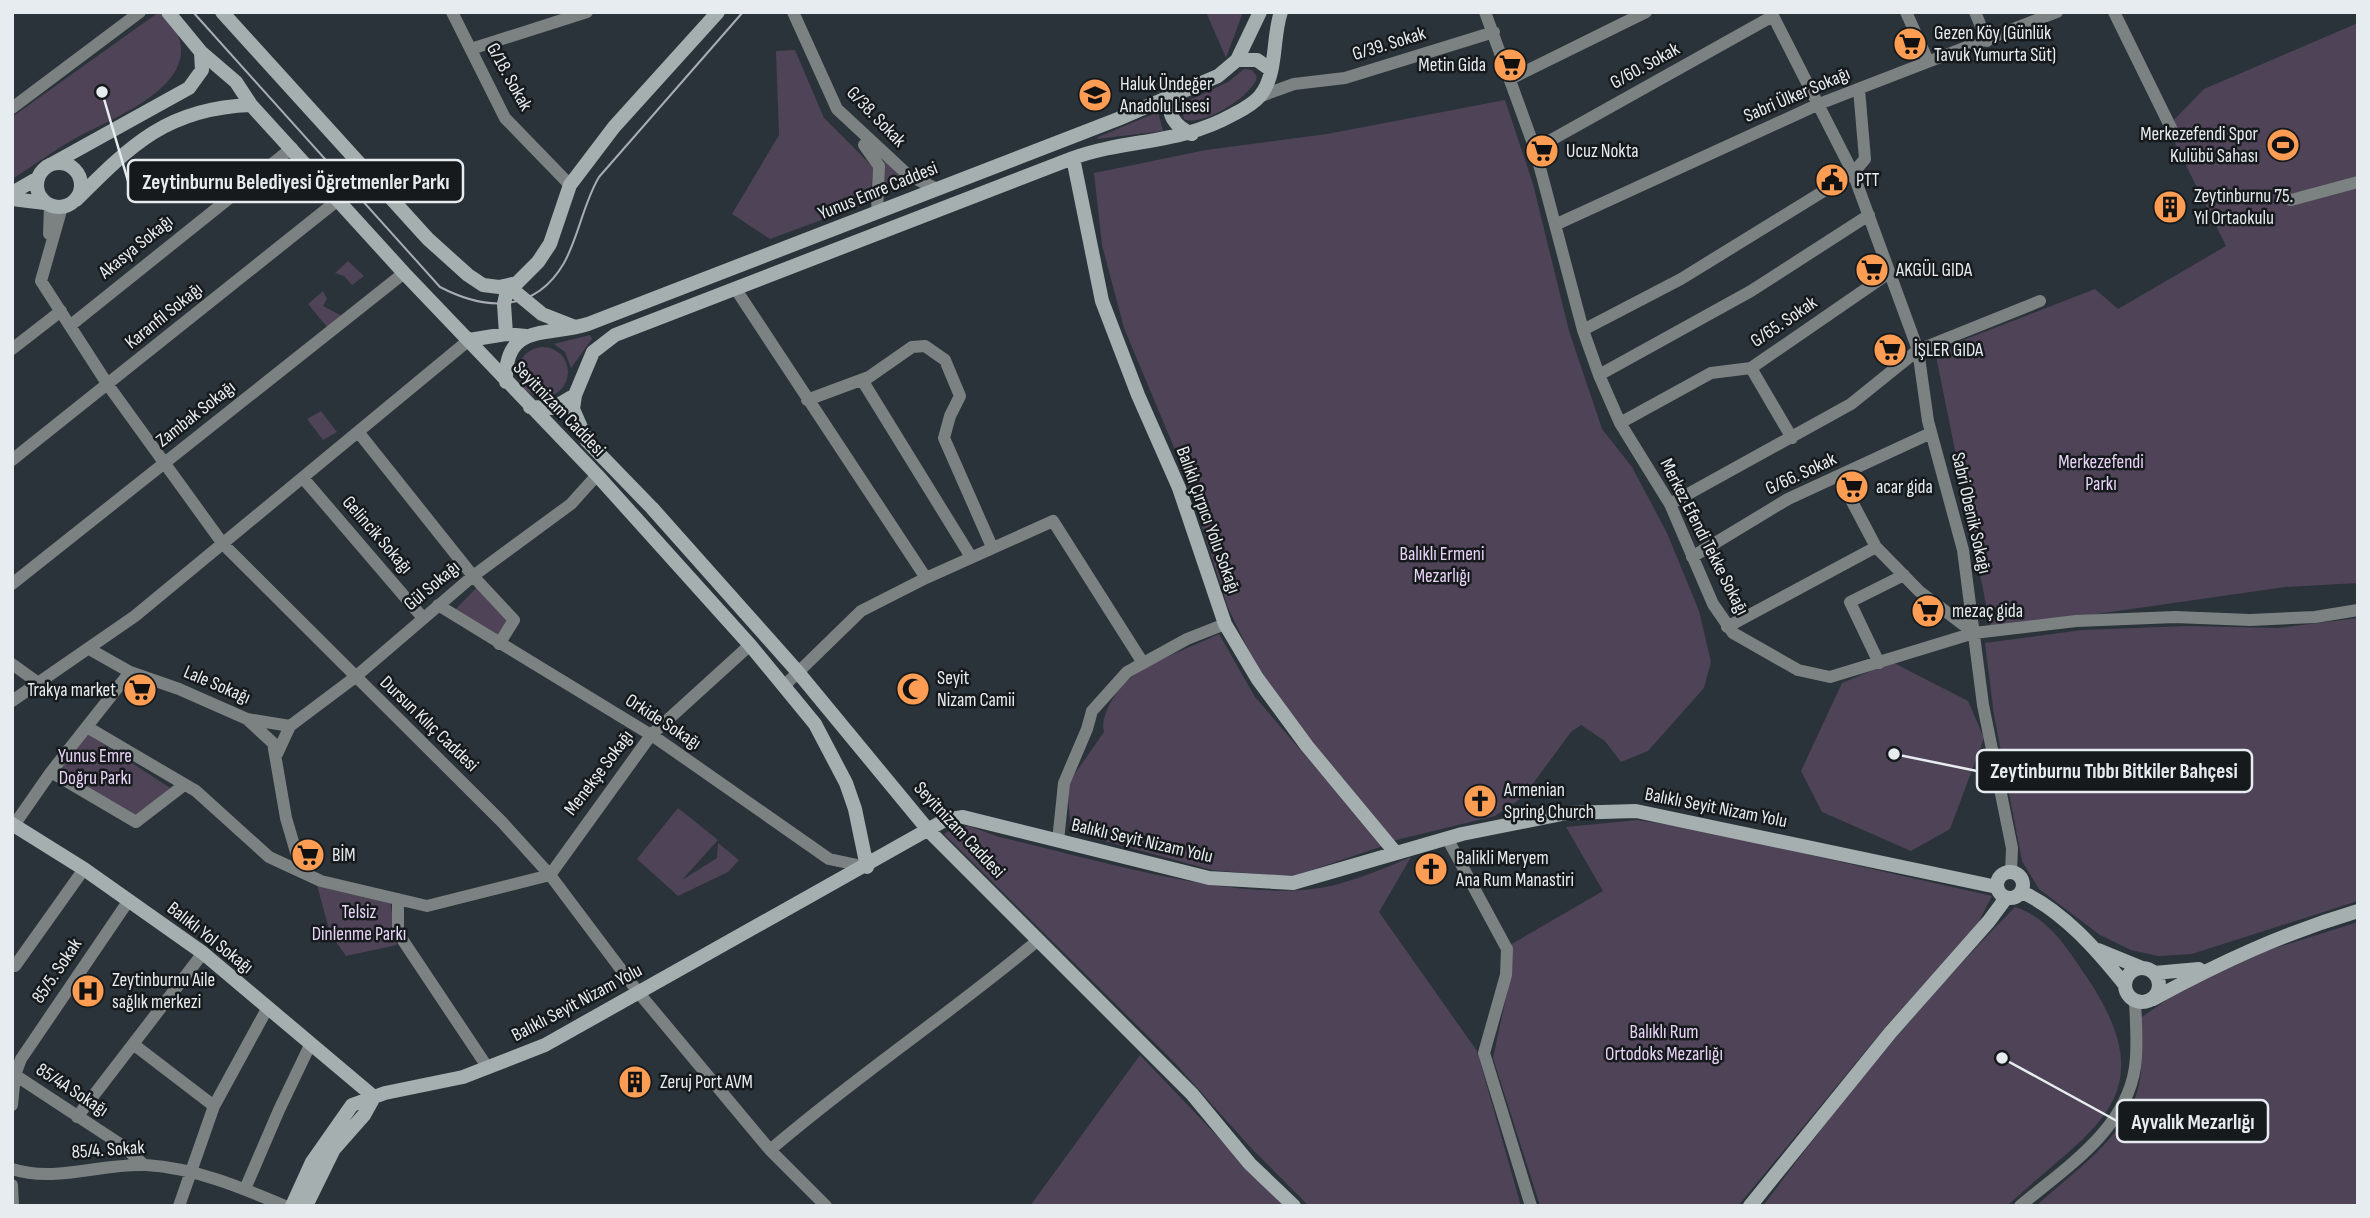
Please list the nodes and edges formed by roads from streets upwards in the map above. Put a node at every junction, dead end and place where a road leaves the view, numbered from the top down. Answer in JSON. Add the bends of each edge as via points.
{"nodes":[{"id":1,"x":139,"y":12,"type":"edge"},
{"id":2,"x":168,"y":12,"type":"edge"},
{"id":3,"x":222,"y":12,"type":"edge"},
{"id":4,"x":452,"y":12,"type":"edge"},
{"id":5,"x":587,"y":12,"type":"edge"},
{"id":6,"x":718,"y":12,"type":"edge"},
{"id":7,"x":784,"y":12,"type":"edge"},
{"id":8,"x":793,"y":12,"type":"edge"},
{"id":9,"x":1260,"y":12,"type":"edge"},
{"id":10,"x":1485,"y":12,"type":"edge"},
{"id":11,"x":1646,"y":12,"type":"edge"},
{"id":12,"x":1906,"y":12,"type":"edge"},
{"id":13,"x":1975,"y":12,"type":"edge"},
{"id":14,"x":2057,"y":12,"type":"edge"},
{"id":15,"x":2114,"y":12,"type":"edge"},
{"id":16,"x":1284,"y":14,"type":"edge"},
{"id":17,"x":1772,"y":14,"type":"edge"},
{"id":18,"x":2029,"y":18,"type":"edge"},
{"id":19,"x":1494,"y":32,"type":"junction"},
{"id":20,"x":1987,"y":41,"type":"junction"},
{"id":21,"x":471,"y":49,"type":"junction"},
{"id":22,"x":201,"y":52,"type":"junction"},
{"id":23,"x":1237,"y":60,"type":"junction"},
{"id":24,"x":1928,"y":61,"type":"junction"},
{"id":25,"x":1271,"y":69,"type":"junction"},
{"id":26,"x":1512,"y":78,"type":"junction"},
{"id":27,"x":1294,"y":84,"type":"junction"},
{"id":28,"x":1860,"y":89,"type":"junction"},
{"id":29,"x":1174,"y":96,"type":"junction"},
{"id":30,"x":1261,"y":96,"type":"junction"},
{"id":31,"x":1819,"y":104,"type":"junction"},
{"id":32,"x":251,"y":105,"type":"junction"},
{"id":33,"x":12,"y":108,"type":"edge"},
{"id":34,"x":2171,"y":128,"type":"dead end"},
{"id":35,"x":1192,"y":134,"type":"junction"},
{"id":36,"x":292,"y":148,"type":"junction"},
{"id":37,"x":1535,"y":149,"type":"junction"},
{"id":38,"x":1073,"y":158,"type":"junction"},
{"id":39,"x":50,"y":165,"type":"junction"},
{"id":40,"x":1853,"y":173,"type":"junction"},
{"id":41,"x":38,"y":177,"type":"junction"},
{"id":42,"x":2358,"y":182,"type":"edge"},
{"id":43,"x":570,"y":185,"type":"junction"},
{"id":44,"x":937,"y":189,"type":"junction"},
{"id":45,"x":12,"y":193,"type":"edge"},
{"id":46,"x":12,"y":199,"type":"edge"},
{"id":47,"x":76,"y":200,"type":"junction"},
{"id":48,"x":338,"y":200,"type":"junction"},
{"id":49,"x":2291,"y":200,"type":"dead end"},
{"id":50,"x":53,"y":205,"type":"junction"},
{"id":51,"x":877,"y":213,"type":"junction"},
{"id":52,"x":1869,"y":215,"type":"junction"},
{"id":53,"x":1557,"y":224,"type":"junction"},
{"id":54,"x":1889,"y":273,"type":"junction"},
{"id":55,"x":404,"y":274,"type":"junction"},
{"id":56,"x":508,"y":286,"type":"junction"},
{"id":57,"x":735,"y":288,"type":"junction"},
{"id":58,"x":2040,"y":301,"type":"dead end"},
{"id":59,"x":61,"y":312,"type":"junction"},
{"id":60,"x":71,"y":325,"type":"junction"},
{"id":61,"x":576,"y":328,"type":"junction"},
{"id":62,"x":1583,"y":330,"type":"junction"},
{"id":63,"x":506,"y":334,"type":"junction"},
{"id":64,"x":526,"y":336,"type":"junction"},
{"id":65,"x":469,"y":340,"type":"junction"},
{"id":66,"x":12,"y":349,"type":"edge"},
{"id":67,"x":1918,"y":350,"type":"junction"},
{"id":68,"x":1751,"y":368,"type":"junction"},
{"id":69,"x":1599,"y":375,"type":"junction"},
{"id":70,"x":862,"y":380,"type":"junction"},
{"id":71,"x":506,"y":382,"type":"junction"},
{"id":72,"x":108,"y":385,"type":"junction"},
{"id":73,"x":575,"y":395,"type":"junction"},
{"id":74,"x":807,"y":400,"type":"junction"},
{"id":75,"x":530,"y":407,"type":"junction"},
{"id":76,"x":1620,"y":423,"type":"junction"},
{"id":77,"x":359,"y":433,"type":"junction"},
{"id":78,"x":1931,"y":433,"type":"junction"},
{"id":79,"x":1792,"y":438,"type":"junction"},
{"id":80,"x":12,"y":460,"type":"edge"},
{"id":81,"x":165,"y":463,"type":"junction"},
{"id":82,"x":597,"y":475,"type":"junction"},
{"id":83,"x":1839,"y":477,"type":"junction"},
{"id":84,"x":303,"y":478,"type":"junction"},
{"id":85,"x":1670,"y":504,"type":"junction"},
{"id":86,"x":223,"y":544,"type":"junction"},
{"id":87,"x":992,"y":547,"type":"junction"},
{"id":88,"x":1876,"y":547,"type":"junction"},
{"id":89,"x":971,"y":557,"type":"junction"},
{"id":90,"x":1692,"y":557,"type":"junction"},
{"id":91,"x":1904,"y":575,"type":"junction"},
{"id":92,"x":472,"y":576,"type":"junction"},
{"id":93,"x":926,"y":578,"type":"junction"},
{"id":94,"x":12,"y":584,"type":"edge"},
{"id":95,"x":438,"y":605,"type":"junction"},
{"id":96,"x":2358,"y":610,"type":"edge"},
{"id":97,"x":423,"y":618,"type":"junction"},
{"id":98,"x":1225,"y":624,"type":"junction"},
{"id":99,"x":1727,"y":627,"type":"junction"},
{"id":100,"x":1974,"y":633,"type":"junction"},
{"id":101,"x":499,"y":644,"type":"junction"},
{"id":102,"x":750,"y":645,"type":"junction"},
{"id":103,"x":91,"y":650,"type":"junction"},
{"id":104,"x":1143,"y":663,"type":"junction"},
{"id":105,"x":1879,"y":663,"type":"junction"},
{"id":106,"x":12,"y":664,"type":"edge"},
{"id":107,"x":797,"y":671,"type":"junction"},
{"id":108,"x":130,"y":672,"type":"junction"},
{"id":109,"x":354,"y":678,"type":"junction"},
{"id":110,"x":37,"y":682,"type":"junction"},
{"id":111,"x":784,"y":686,"type":"junction"},
{"id":112,"x":12,"y":701,"type":"edge"},
{"id":113,"x":247,"y":719,"type":"junction"},
{"id":114,"x":290,"y":726,"type":"junction"},
{"id":115,"x":88,"y":727,"type":"junction"},
{"id":116,"x":651,"y":735,"type":"junction"},
{"id":117,"x":277,"y":754,"type":"junction"},
{"id":118,"x":51,"y":772,"type":"junction"},
{"id":119,"x":184,"y":785,"type":"junction"},
{"id":120,"x":13,"y":825,"type":"edge"},
{"id":121,"x":929,"y":831,"type":"junction"},
{"id":122,"x":1447,"y":838,"type":"junction"},
{"id":123,"x":1058,"y":841,"type":"junction"},
{"id":124,"x":1395,"y":852,"type":"junction"},
{"id":125,"x":867,"y":867,"type":"junction"},
{"id":126,"x":84,"y":869,"type":"junction"},
{"id":127,"x":301,"y":869,"type":"junction"},
{"id":128,"x":2011,"y":872,"type":"junction"},
{"id":129,"x":550,"y":875,"type":"junction"},
{"id":130,"x":2001,"y":892,"type":"junction"},
{"id":131,"x":2022,"y":892,"type":"junction"},
{"id":132,"x":398,"y":899,"type":"junction"},
{"id":133,"x":129,"y":900,"type":"junction"},
{"id":134,"x":2358,"y":911,"type":"edge"},
{"id":135,"x":1037,"y":941,"type":"junction"},
{"id":136,"x":2095,"y":949,"type":"junction"},
{"id":137,"x":202,"y":953,"type":"junction"},
{"id":138,"x":13,"y":965,"type":"edge"},
{"id":139,"x":2210,"y":968,"type":"junction"},
{"id":140,"x":2148,"y":971,"type":"junction"},
{"id":141,"x":2125,"y":985,"type":"junction"},
{"id":142,"x":638,"y":992,"type":"junction"},
{"id":143,"x":2153,"y":999,"type":"junction"},
{"id":144,"x":2136,"y":1002,"type":"junction"},
{"id":145,"x":267,"y":1009,"type":"junction"},
{"id":146,"x":312,"y":1043,"type":"junction"},
{"id":147,"x":133,"y":1044,"type":"junction"},
{"id":148,"x":488,"y":1068,"type":"junction"},
{"id":149,"x":14,"y":1074,"type":"edge"},
{"id":150,"x":374,"y":1097,"type":"junction"},
{"id":151,"x":12,"y":1105,"type":"edge"},
{"id":152,"x":214,"y":1106,"type":"junction"},
{"id":153,"x":77,"y":1117,"type":"junction"},
{"id":154,"x":770,"y":1150,"type":"junction"},
{"id":155,"x":144,"y":1165,"type":"junction"},
{"id":156,"x":12,"y":1169,"type":"edge"},
{"id":157,"x":193,"y":1171,"type":"junction"},
{"id":158,"x":12,"y":1185,"type":"edge"},
{"id":159,"x":245,"y":1189,"type":"junction"},
{"id":160,"x":13,"y":1206,"type":"edge"},
{"id":161,"x":179,"y":1206,"type":"edge"},
{"id":162,"x":285,"y":1206,"type":"edge"},
{"id":163,"x":292,"y":1206,"type":"edge"},
{"id":164,"x":306,"y":1206,"type":"edge"},
{"id":165,"x":826,"y":1206,"type":"edge"},
{"id":166,"x":1294,"y":1206,"type":"edge"},
{"id":167,"x":1531,"y":1206,"type":"edge"},
{"id":168,"x":1750,"y":1206,"type":"edge"},
{"id":169,"x":2020,"y":1206,"type":"edge"}],
"edges":[{"from":1,"to":33,"type":"street"},
{"from":2,"to":22,"type":"street","name":"Seyitnizam Caddesi"},
{"from":3,"to":56,"type":"street","via":[[428,239],[483,285]]},
{"from":4,"to":21,"type":"street","name":"G/18. Sokak"},
{"from":5,"to":21,"type":"street"},
{"from":6,"to":43,"type":"street","via":[[614,127]]},
{"from":7,"to":51,"type":"street","name":"G/38. Sokak","via":[[827,108],[864,144],[879,166]]},
{"from":8,"to":44,"type":"street","name":"G/38. Sokak","via":[[837,109],[908,175]]},
{"from":9,"to":23,"type":"street","name":"Yunus Emre Caddesi"},
{"from":10,"to":19,"type":"street","name":"Merkez Efendi Tekke Sokağı"},
{"from":11,"to":26,"type":"street"},
{"from":12,"to":24,"type":"street"},
{"from":13,"to":20,"type":"street"},
{"from":14,"to":18,"type":"street","name":"Sabri Ülker Sokağı"},
{"from":15,"to":34,"type":"street"},
{"from":16,"to":25,"type":"street"},
{"from":17,"to":31,"type":"street","name":"Sabri Obenik Sokağı"},
{"from":17,"to":37,"type":"street","name":"G/60. Sokak"},
{"from":18,"to":20,"type":"street","name":"Sabri Ülker Sokağı"},
{"from":19,"to":26,"type":"street","name":"Merkez Efendi Tekke Sokağı"},
{"from":19,"to":27,"type":"street","name":"G/39. Sokak","via":[[1345,78]]},
{"from":20,"to":24,"type":"street","name":"Sabri Ülker Sokağı"},
{"from":21,"to":43,"type":"street","name":"G/18. Sokak","via":[[505,118]]},
{"from":22,"to":32,"type":"street","name":"Seyitnizam Caddesi","via":[[236,82]]},
{"from":22,"to":39,"type":"street","via":[[202,70],[189,88]]},
{"from":23,"to":25,"type":"street","via":[[1257,60]]},
{"from":23,"to":29,"type":"street","name":"Yunus Emre Caddesi","via":[[1218,76]]},
{"from":24,"to":28,"type":"street","name":"Sabri Ülker Sokağı"},
{"from":25,"to":27,"type":"street"},
{"from":25,"to":30,"type":"street"},
{"from":26,"to":37,"type":"street","name":"Merkez Efendi Tekke Sokağı"},
{"from":27,"to":30,"type":"street","name":"G/39. Sokak"},
{"from":28,"to":31,"type":"street","name":"Sabri Ülker Sokağı"},
{"from":28,"to":40,"type":"street","via":[[1865,159]]},
{"from":29,"to":35,"type":"street","via":[[1172,116],[1181,129]]},
{"from":29,"to":44,"type":"street","name":"Yunus Emre Caddesi"},
{"from":30,"to":35,"type":"street","name":"Yunus Emre Caddesi"},
{"from":31,"to":40,"type":"street","name":"Sabri Obenik Sokağı"},
{"from":31,"to":53,"type":"street","name":"Sabri Ülker Sokağı"},
{"from":32,"to":36,"type":"street","name":"Seyitnizam Caddesi"},
{"from":32,"to":47,"type":"street","via":[[218,106],[178,117],[123,153]]},
{"from":35,"to":38,"type":"street","name":"Yunus Emre Caddesi","via":[[1099,148]]},
{"from":36,"to":48,"type":"street","name":"Seyitnizam Caddesi"},
{"from":36,"to":60,"type":"street","name":"Akasya Sokağı"},
{"from":37,"to":53,"type":"street","name":"Merkez Efendi Tekke Sokağı"},
{"from":38,"to":57,"type":"street","name":"Yunus Emre Caddesi"},
{"from":38,"to":98,"type":"street","name":"Balıklı Çırpıcı Yolu Sokağı","via":[[1102,301],[1179,488]]},
{"from":39,"to":41,"type":"street"},
{"from":39,"to":47,"type":"street","via":[[65,164],[77,172],[81,186]]},
{"from":40,"to":52,"type":"street","name":"Sabri Obenik Sokağı"},
{"from":40,"to":62,"type":"street","via":[[1681,279]]},
{"from":41,"to":45,"type":"street"},
{"from":41,"to":50,"type":"street","via":[[38,191]]},
{"from":42,"to":49,"type":"street"},
{"from":43,"to":56,"type":"street","via":[[550,244],[526,276]]},
{"from":44,"to":51,"type":"street","name":"Yunus Emre Caddesi"},
{"from":46,"to":50,"type":"street"},
{"from":47,"to":50,"type":"street"},
{"from":48,"to":55,"type":"street","name":"Seyitnizam Caddesi"},
{"from":48,"to":72,"type":"street","name":"Karanfil Sokağı"},
{"from":50,"to":59,"type":"street","name":"Dursun Kılıç Caddesi","via":[[41,281]]},
{"from":51,"to":61,"type":"street","name":"Yunus Emre Caddesi"},
{"from":52,"to":54,"type":"street","name":"Sabri Obenik Sokağı"},
{"from":52,"to":69,"type":"street","via":[[1751,291]]},
{"from":53,"to":62,"type":"street","name":"Merkez Efendi Tekke Sokağı"},
{"from":54,"to":67,"type":"street","name":"Sabri Obenik Sokağı"},
{"from":54,"to":68,"type":"street","name":"G/65. Sokak"},
{"from":55,"to":65,"type":"street","name":"Seyitnizam Caddesi"},
{"from":55,"to":81,"type":"street","name":"Zambak Sokağı"},
{"from":56,"to":61,"type":"street","via":[[542,314]]},
{"from":56,"to":63,"type":"street"},
{"from":57,"to":73,"type":"street","name":"Yunus Emre Caddesi","via":[[615,335],[593,352]]},
{"from":57,"to":74,"type":"street"},
{"from":58,"to":67,"type":"street"},
{"from":59,"to":60,"type":"street","name":"Dursun Kılıç Caddesi"},
{"from":59,"to":66,"type":"street"},
{"from":60,"to":72,"type":"street","name":"Dursun Kılıç Caddesi"},
{"from":61,"to":64,"type":"street","name":"Yunus Emre Caddesi"},
{"from":62,"to":69,"type":"street","name":"Merkez Efendi Tekke Sokağı"},
{"from":63,"to":64,"type":"street","name":"Yunus Emre Caddesi"},
{"from":63,"to":65,"type":"street","name":"Yunus Emre Caddesi"},
{"from":64,"to":71,"type":"street","via":[[508,357]]},
{"from":65,"to":71,"type":"street","name":"Seyitnizam Caddesi"},
{"from":65,"to":77,"type":"street"},
{"from":67,"to":78,"type":"street","name":"Sabri Obenik Sokağı"},
{"from":67,"to":79,"type":"street","via":[[1851,404]]},
{"from":68,"to":76,"type":"street","name":"G/65. Sokak","via":[[1711,373]]},
{"from":68,"to":79,"type":"street"},
{"from":69,"to":76,"type":"street","name":"Merkez Efendi Tekke Sokağı"},
{"from":70,"to":74,"type":"street"},
{"from":70,"to":87,"type":"street","via":[[912,347],[925,346],[945,360],[960,396],[944,438]]},
{"from":70,"to":89,"type":"street"},
{"from":71,"to":75,"type":"street","name":"Seyitnizam Caddesi"},
{"from":72,"to":80,"type":"street","name":"Karanfil Sokağı"},
{"from":72,"to":81,"type":"street","name":"Dursun Kılıç Caddesi"},
{"from":73,"to":75,"type":"street","via":[[553,408]]},
{"from":73,"to":107,"type":"street","name":"Seyitnizam Caddesi","via":[[573,409],[587,441]]},
{"from":74,"to":93,"type":"street"},
{"from":75,"to":82,"type":"street","name":"Seyitnizam Caddesi"},
{"from":76,"to":85,"type":"street","name":"Merkez Efendi Tekke Sokağı"},
{"from":77,"to":84,"type":"street"},
{"from":77,"to":92,"type":"street"},
{"from":78,"to":83,"type":"street","name":"G/66. Sokak"},
{"from":78,"to":100,"type":"street","name":"Sabri Obenik Sokağı","via":[[1963,550]]},
{"from":79,"to":85,"type":"street"},
{"from":81,"to":86,"type":"street","name":"Dursun Kılıç Caddesi"},
{"from":81,"to":94,"type":"street","name":"Zambak Sokağı"},
{"from":82,"to":92,"type":"street","name":"Gül Sokağı","via":[[571,504],[527,540]]},
{"from":82,"to":102,"type":"street","name":"Seyitnizam Caddesi"},
{"from":83,"to":88,"type":"street"},
{"from":83,"to":90,"type":"street","name":"G/66. Sokak","via":[[1788,499]]},
{"from":84,"to":86,"type":"street"},
{"from":84,"to":97,"type":"street","name":"Gelincik Sokağı"},
{"from":85,"to":90,"type":"street","name":"Merkez Efendi Tekke Sokağı"},
{"from":86,"to":103,"type":"street"},
{"from":86,"to":109,"type":"street","name":"Dursun Kılıç Caddesi"},
{"from":87,"to":89,"type":"street"},
{"from":87,"to":104,"type":"street","via":[[1053,522]]},
{"from":88,"to":91,"type":"street"},
{"from":88,"to":99,"type":"street"},
{"from":89,"to":93,"type":"street"},
{"from":90,"to":99,"type":"street","name":"Merkez Efendi Tekke Sokağı"},
{"from":91,"to":100,"type":"street"},
{"from":91,"to":105,"type":"street","via":[[1850,602]]},
{"from":92,"to":95,"type":"street","name":"Gül Sokağı"},
{"from":92,"to":101,"type":"street","via":[[514,620]]},
{"from":93,"to":107,"type":"street","via":[[861,611]]},
{"from":95,"to":97,"type":"street","name":"Gül Sokağı"},
{"from":95,"to":101,"type":"street","name":"Orkide Sokağı"},
{"from":96,"to":100,"type":"street","name":"Merkez Efendi Tekke Sokağı","via":[[2250,620],[2076,621]]},
{"from":97,"to":109,"type":"street","name":"Gül Sokağı"},
{"from":98,"to":104,"type":"street"},
{"from":98,"to":124,"type":"street","name":"Balıklı Çırpıcı Yolu Sokağı","via":[[1256,678]]},
{"from":99,"to":105,"type":"street","name":"Merkez Efendi Tekke Sokağı","via":[[1798,670],[1830,677]]},
{"from":100,"to":105,"type":"street","name":"Merkez Efendi Tekke Sokağı"},
{"from":100,"to":128,"type":"street","name":"Sabri Obenik Sokağı","via":[[1983,705],[2012,848]]},
{"from":101,"to":116,"type":"street","name":"Orkide Sokağı"},
{"from":102,"to":111,"type":"street","name":"Seyitnizam Caddesi"},
{"from":102,"to":116,"type":"street","name":"Menekşe Sokağı"},
{"from":103,"to":108,"type":"street","name":"Lale Sokağı"},
{"from":103,"to":110,"type":"street"},
{"from":104,"to":123,"type":"street","via":[[1127,672],[1092,711],[1064,783]]},
{"from":106,"to":110,"type":"street"},
{"from":107,"to":111,"type":"street"},
{"from":107,"to":121,"type":"street","name":"Seyitnizam Caddesi"},
{"from":108,"to":113,"type":"street","name":"Lale Sokağı"},
{"from":108,"to":115,"type":"street"},
{"from":109,"to":114,"type":"street","name":"Gül Sokağı"},
{"from":109,"to":129,"type":"street","name":"Dursun Kılıç Caddesi"},
{"from":110,"to":112,"type":"street"},
{"from":111,"to":125,"type":"street","name":"Seyitnizam Caddesi","via":[[815,724],[846,783]]},
{"from":113,"to":114,"type":"street","name":"Lale Sokağı"},
{"from":113,"to":117,"type":"street","via":[[273,743]]},
{"from":114,"to":117,"type":"street"},
{"from":115,"to":118,"type":"street"},
{"from":115,"to":119,"type":"street"},
{"from":116,"to":125,"type":"street","name":"Orkide Sokağı","via":[[829,859]]},
{"from":116,"to":129,"type":"street","name":"Menekşe Sokağı"},
{"from":117,"to":127,"type":"street","via":[[286,818]]},
{"from":118,"to":119,"type":"street","via":[[136,822]]},
{"from":118,"to":120,"type":"street"},
{"from":119,"to":127,"type":"street","via":[[269,857]]},
{"from":120,"to":126,"type":"street","name":"Balıklı Yol Sokağı"},
{"from":121,"to":123,"type":"street","name":"Balıklı Seyit Nizam Yolu","via":[[945,820],[963,817]]},
{"from":121,"to":125,"type":"street","name":"Balıklı Seyit Nizam Yolu"},
{"from":121,"to":135,"type":"street","name":"Seyitnizam Caddesi"},
{"from":122,"to":124,"type":"street","name":"Balıklı Seyit Nizam Yolu"},
{"from":122,"to":130,"type":"street","name":"Balıklı Seyit Nizam Yolu","via":[[1567,813],[1636,811]]},
{"from":122,"to":167,"type":"street","via":[[1507,949],[1506,975],[1484,1053]]},
{"from":123,"to":124,"type":"street","name":"Balıklı Seyit Nizam Yolu","via":[[1209,878],[1293,883]]},
{"from":125,"to":142,"type":"street","name":"Balıklı Seyit Nizam Yolu"},
{"from":126,"to":133,"type":"street","name":"Balıklı Yol Sokağı"},
{"from":126,"to":138,"type":"street"},
{"from":127,"to":132,"type":"street","via":[[321,881]]},
{"from":128,"to":130,"type":"street","via":[[2002,875]]},
{"from":128,"to":131,"type":"street","via":[[2023,880]]},
{"from":129,"to":132,"type":"street","via":[[427,906]]},
{"from":129,"to":142,"type":"street","name":"Dursun Kılıç Caddesi"},
{"from":130,"to":131,"type":"street","via":[[2015,898]]},
{"from":130,"to":168,"type":"street","via":[[1989,921],[1890,1033]]},
{"from":131,"to":136,"type":"street","via":[[2046,906]]},
{"from":132,"to":148,"type":"street","via":[[398,933]]},
{"from":133,"to":137,"type":"street","name":"Balıklı Yol Sokağı"},
{"from":133,"to":149,"type":"street","name":"85/5. Sokak"},
{"from":134,"to":139,"type":"street","via":[[2296,929]]},
{"from":135,"to":154,"type":"street","via":[[967,1000],[838,1091]]},
{"from":135,"to":166,"type":"street","name":"Seyitnizam Caddesi","via":[[1192,1094],[1250,1164]]},
{"from":136,"to":140,"type":"street"},
{"from":136,"to":141,"type":"street"},
{"from":137,"to":145,"type":"street","name":"Balıklı Yol Sokağı"},
{"from":137,"to":147,"type":"street"},
{"from":139,"to":140,"type":"street"},
{"from":139,"to":143,"type":"street"},
{"from":140,"to":141,"type":"street","via":[[2132,971]]},
{"from":140,"to":143,"type":"street","via":[[2159,989]]},
{"from":141,"to":144,"type":"street","via":[[2127,995]]},
{"from":142,"to":148,"type":"street","name":"Balıklı Seyit Nizam Yolu","via":[[545,1045]]},
{"from":142,"to":154,"type":"street","name":"Dursun Kılıç Caddesi"},
{"from":143,"to":144,"type":"street"},
{"from":144,"to":169,"type":"street","via":[[2134,1068],[2121,1110],[2098,1140]]},
{"from":145,"to":146,"type":"street","name":"Balıklı Yol Sokağı"},
{"from":145,"to":152,"type":"street"},
{"from":146,"to":150,"type":"street","name":"Balıklı Yol Sokağı"},
{"from":146,"to":159,"type":"street"},
{"from":147,"to":152,"type":"street"},
{"from":147,"to":153,"type":"street"},
{"from":148,"to":150,"type":"street","name":"Balıklı Seyit Nizam Yolu"},
{"from":149,"to":151,"type":"street","name":"85/5. Sokak"},
{"from":149,"to":153,"type":"street","name":"85/4A Sokağı"},
{"from":150,"to":163,"type":"street","name":"Balıklı Seyit Nizam Yolu","via":[[352,1105],[312,1162]]},
{"from":150,"to":164,"type":"street","via":[[334,1149]]},
{"from":152,"to":157,"type":"street"},
{"from":153,"to":155,"type":"street","name":"85/4A Sokağı"},
{"from":154,"to":165,"type":"street","name":"Dursun Kılıç Caddesi"},
{"from":155,"to":156,"type":"street","name":"85/4. Sokak","via":[[33,1175]]},
{"from":155,"to":157,"type":"street","name":"85/4. Sokak"},
{"from":157,"to":159,"type":"street","name":"85/4. Sokak"},
{"from":157,"to":161,"type":"street"},
{"from":158,"to":160,"type":"street"},
{"from":159,"to":162,"type":"street","name":"85/4. Sokak"}]}
